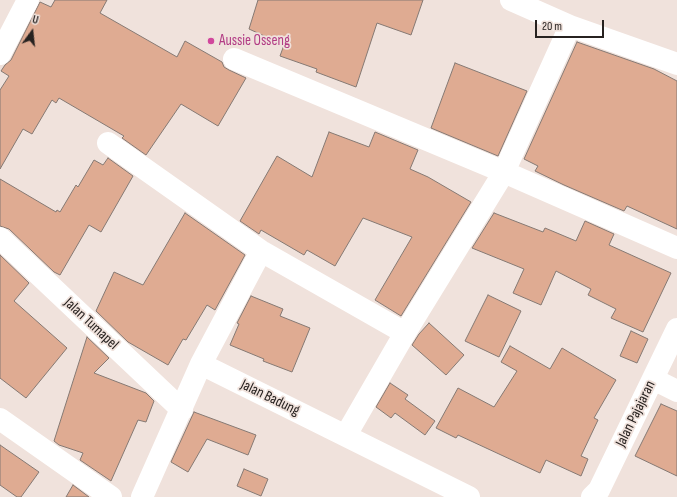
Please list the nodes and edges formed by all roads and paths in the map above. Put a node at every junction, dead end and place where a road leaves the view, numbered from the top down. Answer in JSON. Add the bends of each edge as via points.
{"nodes":[{"id":1,"x":28,"y":0,"type":"edge"},
{"id":2,"x":511,"y":0,"type":"edge"},
{"id":3,"x":570,"y":26,"type":"junction"},
{"id":4,"x":0,"y":54,"type":"edge"},
{"id":5,"x":234,"y":59,"type":"dead end"},
{"id":6,"x":677,"y":64,"type":"edge"},
{"id":7,"x":108,"y":144,"type":"dead end"},
{"id":8,"x":504,"y":172,"type":"junction"},
{"id":9,"x":0,"y":238,"type":"edge"},
{"id":10,"x":677,"y":248,"type":"edge"},
{"id":11,"x":261,"y":251,"type":"junction"},
{"id":12,"x":677,"y":329,"type":"edge"},
{"id":13,"x":405,"y":333,"type":"junction"},
{"id":14,"x":201,"y":364,"type":"junction"},
{"id":15,"x":653,"y":379,"type":"junction"},
{"id":16,"x":677,"y":391,"type":"edge"},
{"id":17,"x":182,"y":410,"type":"junction"},
{"id":18,"x":0,"y":419,"type":"edge"},
{"id":19,"x":346,"y":435,"type":"junction"},
{"id":20,"x":111,"y":497,"type":"edge"},
{"id":21,"x":142,"y":497,"type":"edge"},
{"id":22,"x":470,"y":497,"type":"edge"},
{"id":23,"x":592,"y":497,"type":"edge"}],
"edges":[{"from":1,"to":4,"type":"street"},
{"from":2,"to":3,"type":"street"},
{"from":3,"to":6,"type":"street"},
{"from":3,"to":8,"type":"street"},
{"from":5,"to":8,"type":"street"},
{"from":7,"to":11,"type":"street"},
{"from":8,"to":10,"type":"street"},
{"from":8,"to":13,"type":"street"},
{"from":9,"to":17,"type":"street","name":"Jalan Tumapel"},
{"from":11,"to":13,"type":"street"},
{"from":11,"to":14,"type":"street"},
{"from":12,"to":15,"type":"street","name":"Jalan Pajajaran"},
{"from":13,"to":19,"type":"street"},
{"from":14,"to":17,"type":"street"},
{"from":14,"to":19,"type":"street","name":"Jalan Badung"},
{"from":15,"to":16,"type":"street"},
{"from":15,"to":23,"type":"street","name":"Jalan Pajajaran","via":[[598,490]]},
{"from":17,"to":21,"type":"street"},
{"from":18,"to":20,"type":"street"},
{"from":19,"to":22,"type":"street","name":"Jalan Badung"}]}
